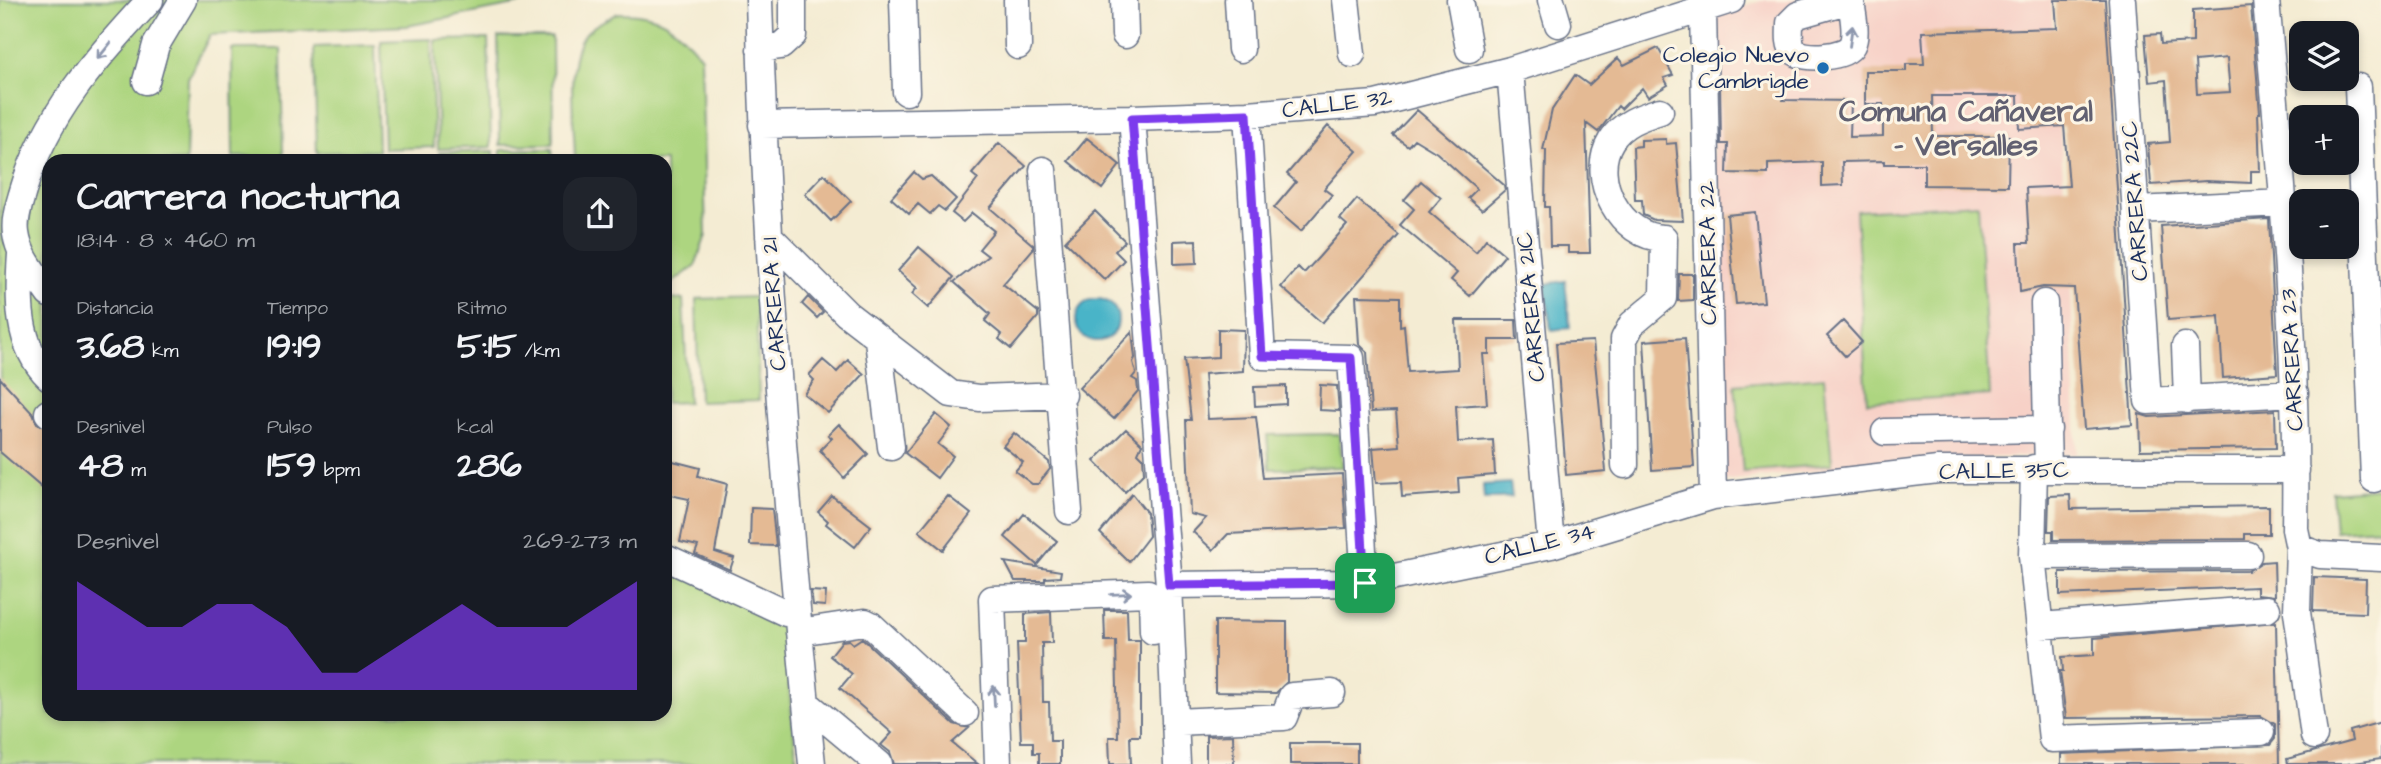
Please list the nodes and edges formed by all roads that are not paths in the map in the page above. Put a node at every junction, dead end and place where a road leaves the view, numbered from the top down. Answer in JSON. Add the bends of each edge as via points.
{"nodes":[{"id":1,"x":150,"y":0,"type":"edge"},
{"id":2,"x":183,"y":0,"type":"edge"},
{"id":3,"x":759,"y":0,"type":"edge"},
{"id":4,"x":793,"y":0,"type":"edge"},
{"id":5,"x":903,"y":0,"type":"edge"},
{"id":6,"x":1017,"y":0,"type":"edge"},
{"id":7,"x":1124,"y":0,"type":"edge"},
{"id":8,"x":1238,"y":0,"type":"edge"},
{"id":9,"x":1346,"y":0,"type":"edge"},
{"id":10,"x":1460,"y":0,"type":"edge"},
{"id":11,"x":1731,"y":0,"type":"edge"},
{"id":12,"x":2122,"y":0,"type":"edge"},
{"id":13,"x":2266,"y":0,"type":"edge"},
{"id":14,"x":1703,"y":11,"type":"junction"},
{"id":15,"x":1125,"y":35,"type":"dead end"},
{"id":16,"x":1018,"y":46,"type":"dead end"},
{"id":17,"x":760,"y":49,"type":"junction"},
{"id":18,"x":1241,"y":49,"type":"dead end"},
{"id":19,"x":1469,"y":49,"type":"dead end"},
{"id":20,"x":1352,"y":54,"type":"dead end"},
{"id":21,"x":1510,"y":70,"type":"junction"},
{"id":22,"x":146,"y":81,"type":"dead end"},
{"id":23,"x":906,"y":93,"type":"dead end"},
{"id":24,"x":2381,"y":102,"type":"edge"},
{"id":25,"x":1660,"y":111,"type":"dead end"},
{"id":26,"x":1247,"y":114,"type":"junction"},
{"id":27,"x":1132,"y":118,"type":"junction"},
{"id":28,"x":762,"y":125,"type":"junction"},
{"id":29,"x":2381,"y":145,"type":"edge"},
{"id":30,"x":1043,"y":170,"type":"dead end"},
{"id":31,"x":2362,"y":170,"type":"junction"},
{"id":32,"x":2284,"y":203,"type":"junction"},
{"id":33,"x":2136,"y":210,"type":"junction"},
{"id":34,"x":2372,"y":227,"type":"edge"},
{"id":35,"x":1708,"y":233,"type":"junction"},
{"id":36,"x":769,"y":236,"type":"junction"},
{"id":37,"x":1664,"y":238,"type":"junction"},
{"id":38,"x":21,"y":254,"type":"junction"},
{"id":39,"x":42,"y":284,"type":"edge"},
{"id":40,"x":2044,"y":303,"type":"dead end"},
{"id":41,"x":878,"y":340,"type":"junction"},
{"id":42,"x":2185,"y":346,"type":"dead end"},
{"id":43,"x":2375,"y":354,"type":"edge"},
{"id":44,"x":42,"y":370,"type":"edge"},
{"id":45,"x":2295,"y":393,"type":"junction"},
{"id":46,"x":1063,"y":395,"type":"junction"},
{"id":47,"x":2187,"y":400,"type":"junction"},
{"id":48,"x":2048,"y":429,"type":"junction"},
{"id":49,"x":1885,"y":432,"type":"dead end"},
{"id":50,"x":891,"y":447,"type":"dead end"},
{"id":51,"x":1625,"y":465,"type":"dead end"},
{"id":52,"x":2041,"y":469,"type":"junction"},
{"id":53,"x":2296,"y":470,"type":"junction"},
{"id":54,"x":2374,"y":479,"type":"dead end"},
{"id":55,"x":1713,"y":496,"type":"junction"},
{"id":56,"x":1069,"y":511,"type":"dead end"},
{"id":57,"x":1551,"y":545,"type":"junction"},
{"id":58,"x":2299,"y":548,"type":"junction"},
{"id":59,"x":2248,"y":555,"type":"dead end"},
{"id":60,"x":2032,"y":556,"type":"junction"},
{"id":61,"x":2381,"y":558,"type":"edge"},
{"id":62,"x":672,"y":560,"type":"edge"},
{"id":63,"x":1365,"y":583,"type":"junction"},
{"id":64,"x":1169,"y":585,"type":"junction"},
{"id":65,"x":2267,"y":609,"type":"dead end"},
{"id":66,"x":797,"y":620,"type":"junction"},
{"id":67,"x":2040,"y":626,"type":"junction"},
{"id":68,"x":1332,"y":693,"type":"dead end"},
{"id":69,"x":806,"y":703,"type":"junction"},
{"id":70,"x":965,"y":713,"type":"dead end"},
{"id":71,"x":1175,"y":722,"type":"junction"},
{"id":72,"x":2261,"y":732,"type":"dead end"},
{"id":73,"x":2314,"y":736,"type":"dead end"},
{"id":74,"x":812,"y":764,"type":"edge"},
{"id":75,"x":879,"y":764,"type":"edge"},
{"id":76,"x":998,"y":764,"type":"edge"},
{"id":77,"x":1159,"y":764,"type":"edge"},
{"id":78,"x":1177,"y":764,"type":"edge"}],
"edges":[{"from":1,"to":38,"type":"street","one_way":true,"via":[[90,68],[33,156],[16,213]]},
{"from":2,"to":22,"type":"street","via":[[156,45]]},
{"from":3,"to":17,"type":"street","name":"CARRERA 21"},
{"from":4,"to":17,"type":"street","via":[[795,25],[789,42]]},
{"from":5,"to":23,"type":"street"},
{"from":6,"to":16,"type":"street"},
{"from":7,"to":15,"type":"street"},
{"from":8,"to":18,"type":"street"},
{"from":9,"to":20,"type":"street"},
{"from":10,"to":19,"type":"street"},
{"from":11,"to":14,"type":"street","name":"CALLE 32"},
{"from":12,"to":33,"type":"street","name":"CARRERA 22C"},
{"from":13,"to":32,"type":"street","name":"CARRERA 23"},
{"from":14,"to":21,"type":"street","name":"CALLE 32"},
{"from":14,"to":35,"type":"street","name":"CARRERA 22"},
{"from":17,"to":28,"type":"street","name":"CARRERA 21"},
{"from":21,"to":26,"type":"street","name":"CALLE 32","via":[[1375,104]]},
{"from":21,"to":57,"type":"street","name":"CARRERA 21C"},
{"from":24,"to":31,"type":"street","via":[[2358,87]]},
{"from":25,"to":37,"type":"street","via":[[1635,118],[1611,141],[1603,160],[1614,208],[1647,236]]},
{"from":26,"to":27,"type":"street","name":"CALLE 32"},
{"from":26,"to":63,"type":"street","via":[[1262,356],[1351,358]]},
{"from":27,"to":28,"type":"street","name":"CALLE 32"},
{"from":27,"to":64,"type":"street"},
{"from":28,"to":36,"type":"street","name":"CARRERA 21"},
{"from":29,"to":31,"type":"street"},
{"from":30,"to":46,"type":"street"},
{"from":31,"to":34,"type":"street"},
{"from":32,"to":33,"type":"street"},
{"from":32,"to":45,"type":"street","name":"CARRERA 23"},
{"from":33,"to":47,"type":"street","name":"CARRERA 22C","via":[[2148,401]]},
{"from":34,"to":43,"type":"street"},
{"from":35,"to":37,"type":"street"},
{"from":35,"to":55,"type":"street","name":"CARRERA 22"},
{"from":36,"to":41,"type":"street"},
{"from":36,"to":66,"type":"street","name":"CARRERA 21"},
{"from":37,"to":51,"type":"street","via":[[1663,298],[1632,324],[1624,339]]},
{"from":38,"to":39,"type":"street"},
{"from":38,"to":44,"type":"street","via":[[22,327]]},
{"from":40,"to":48,"type":"street"},
{"from":41,"to":46,"type":"street","via":[[951,394],[978,398]]},
{"from":41,"to":50,"type":"street"},
{"from":42,"to":47,"type":"street"},
{"from":43,"to":54,"type":"street"},
{"from":45,"to":47,"type":"street"},
{"from":45,"to":53,"type":"street","name":"CARRERA 23"},
{"from":46,"to":56,"type":"street"},
{"from":48,"to":49,"type":"street"},
{"from":48,"to":52,"type":"street"},
{"from":52,"to":53,"type":"street","name":"CALLE 35C"},
{"from":52,"to":55,"type":"street","name":"CALLE 35C","via":[[1938,471]]},
{"from":52,"to":60,"type":"street"},
{"from":53,"to":58,"type":"street","name":"CARRERA 23"},
{"from":55,"to":57,"type":"street","name":"CALLE 34"},
{"from":57,"to":63,"type":"street","name":"CALLE 34"},
{"from":58,"to":61,"type":"street","via":[[2320,555]]},
{"from":58,"to":73,"type":"street","name":"CARRERA 23","via":[[2297,612]]},
{"from":59,"to":60,"type":"street"},
{"from":60,"to":67,"type":"street"},
{"from":62,"to":66,"type":"street"},
{"from":63,"to":64,"type":"street","name":"CALLE 34"},
{"from":64,"to":71,"type":"street"},
{"from":65,"to":67,"type":"street"},
{"from":66,"to":69,"type":"street","name":"CARRERA 21"},
{"from":66,"to":70,"type":"street","via":[[871,625]]},
{"from":67,"to":72,"type":"street","via":[[2052,739]]},
{"from":68,"to":71,"type":"street","via":[[1292,696],[1284,717]]},
{"from":69,"to":74,"type":"street","name":"CARRERA 21"},
{"from":69,"to":75,"type":"street"},
{"from":71,"to":78,"type":"street"},
{"from":76,"to":77,"type":"street","one_way":true,"via":[[992,599],[1148,593],[1152,598]]}]}
